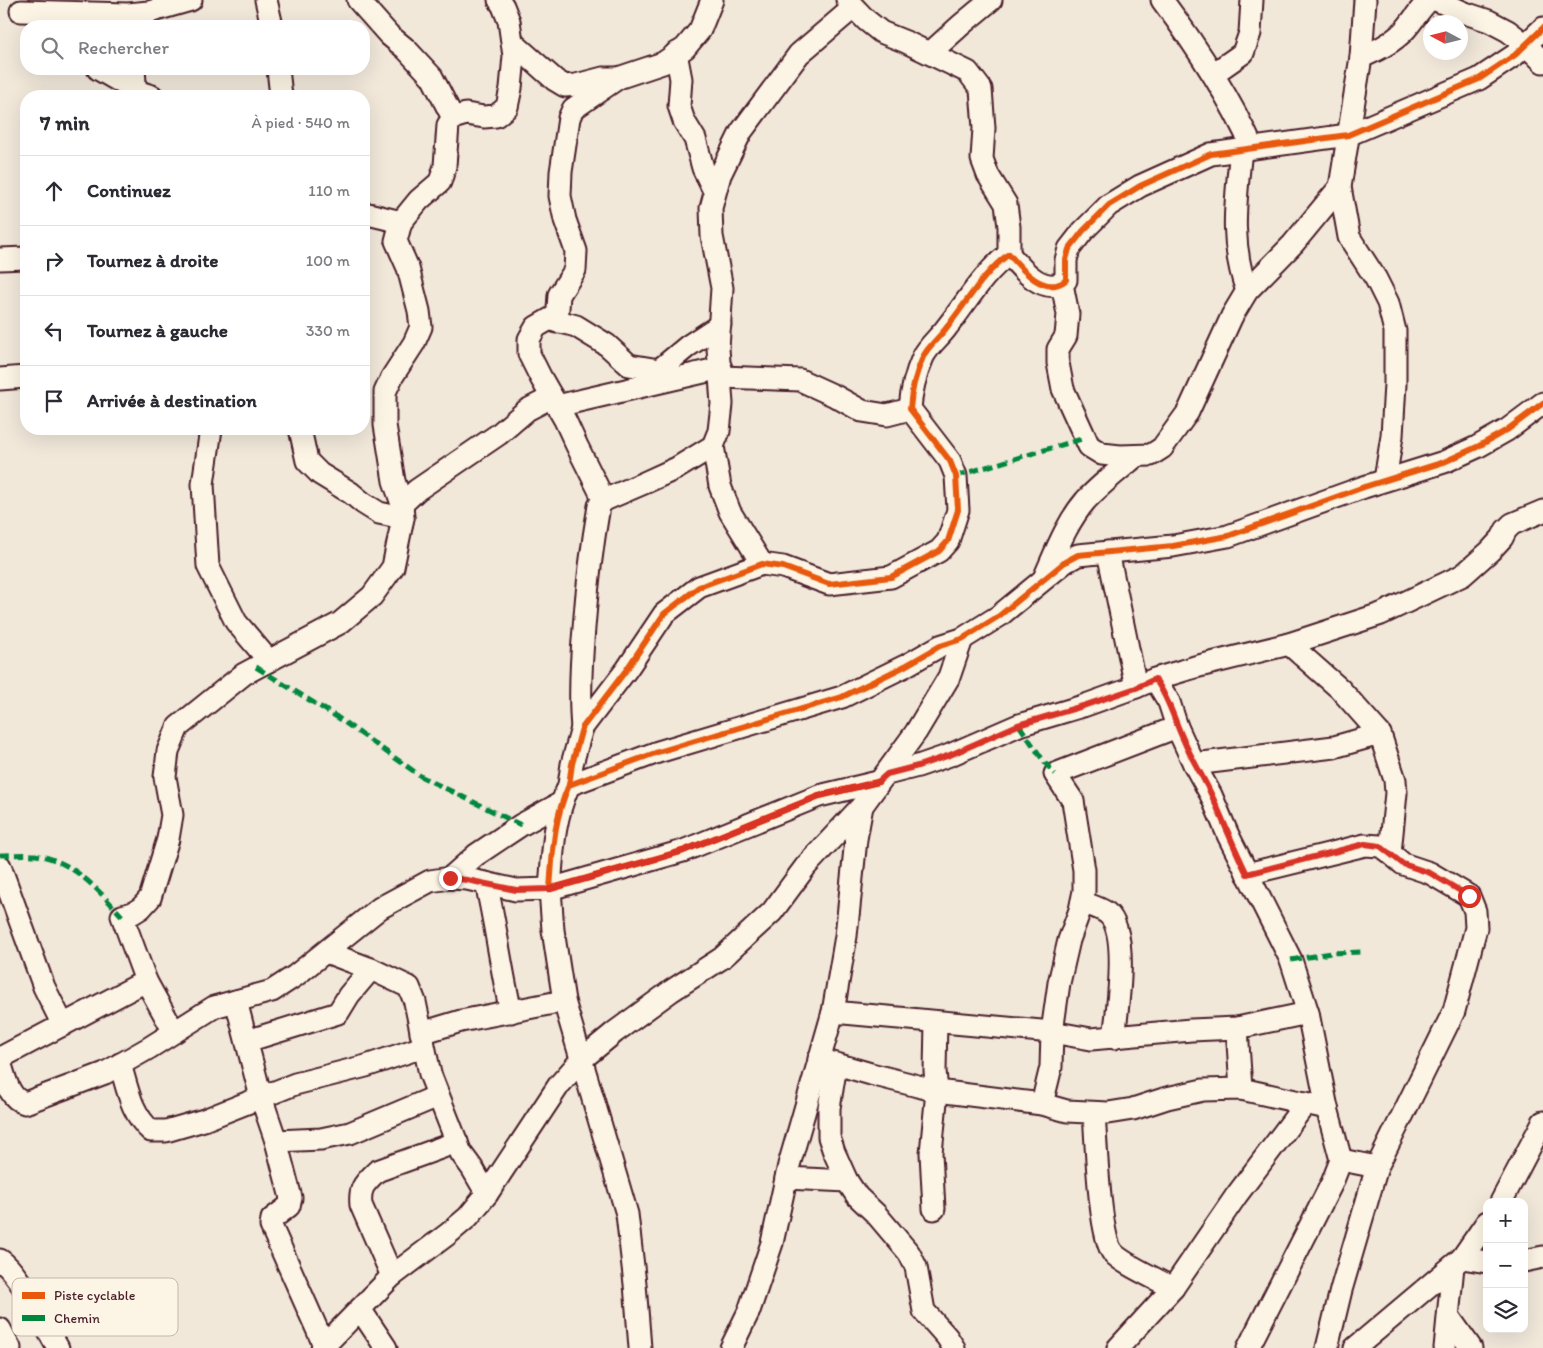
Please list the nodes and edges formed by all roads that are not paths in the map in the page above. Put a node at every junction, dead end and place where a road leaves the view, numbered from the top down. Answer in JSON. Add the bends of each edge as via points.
{"nodes":[{"id":1,"x":191,"y":0,"type":"edge"},
{"id":2,"x":266,"y":0,"type":"edge"},
{"id":3,"x":358,"y":0,"type":"edge"},
{"id":4,"x":499,"y":0,"type":"edge"},
{"id":5,"x":712,"y":0,"type":"edge"},
{"id":6,"x":992,"y":0,"type":"edge"},
{"id":7,"x":1162,"y":0,"type":"edge"},
{"id":8,"x":1252,"y":0,"type":"edge"},
{"id":9,"x":1365,"y":0,"type":"edge"},
{"id":10,"x":1428,"y":0,"type":"edge"},
{"id":11,"x":1436,"y":0,"type":"edge"},
{"id":12,"x":850,"y":4,"type":"edge"},
{"id":13,"x":23,"y":13,"type":"edge"},
{"id":14,"x":128,"y":13,"type":"edge"},
{"id":15,"x":271,"y":20,"type":"edge"},
{"id":16,"x":1543,"y":28,"type":"edge"},
{"id":17,"x":513,"y":43,"type":"junction"},
{"id":18,"x":1526,"y":45,"type":"junction"},
{"id":19,"x":676,"y":53,"type":"junction"},
{"id":20,"x":930,"y":53,"type":"junction"},
{"id":21,"x":1361,"y":57,"type":"junction"},
{"id":22,"x":1543,"y":62,"type":"edge"},
{"id":23,"x":1213,"y":74,"type":"junction"},
{"id":24,"x":108,"y":75,"type":"edge"},
{"id":25,"x":136,"y":75,"type":"edge"},
{"id":26,"x":279,"y":75,"type":"edge"},
{"id":27,"x":618,"y":78,"type":"junction"},
{"id":28,"x":133,"y":90,"type":"edge"},
{"id":29,"x":140,"y":90,"type":"edge"},
{"id":30,"x":280,"y":90,"type":"edge"},
{"id":31,"x":453,"y":118,"type":"junction"},
{"id":32,"x":1348,"y":135,"type":"junction"},
{"id":33,"x":1246,"y":148,"type":"junction"},
{"id":34,"x":1340,"y":187,"type":"junction"},
{"id":35,"x":714,"y":191,"type":"junction"},
{"id":36,"x":370,"y":214,"type":"edge"},
{"id":37,"x":401,"y":222,"type":"junction"},
{"id":38,"x":1009,"y":254,"type":"junction"},
{"id":39,"x":20,"y":258,"type":"edge"},
{"id":40,"x":0,"y":259,"type":"edge"},
{"id":41,"x":1060,"y":285,"type":"junction"},
{"id":42,"x":1248,"y":292,"type":"junction"},
{"id":43,"x":557,"y":322,"type":"junction"},
{"id":44,"x":720,"y":325,"type":"junction"},
{"id":45,"x":721,"y":372,"type":"junction"},
{"id":46,"x":20,"y":377,"type":"edge"},
{"id":47,"x":0,"y":379,"type":"edge"},
{"id":48,"x":555,"y":402,"type":"junction"},
{"id":49,"x":1543,"y":403,"type":"edge"},
{"id":50,"x":910,"y":410,"type":"junction"},
{"id":51,"x":210,"y":435,"type":"edge"},
{"id":52,"x":302,"y":435,"type":"edge"},
{"id":53,"x":713,"y":446,"type":"junction"},
{"id":54,"x":1136,"y":456,"type":"junction"},
{"id":55,"x":1386,"y":480,"type":"junction"},
{"id":56,"x":604,"y":500,"type":"junction"},
{"id":57,"x":402,"y":511,"type":"junction"},
{"id":58,"x":1543,"y":511,"type":"edge"},
{"id":59,"x":1108,"y":552,"type":"junction"},
{"id":60,"x":762,"y":564,"type":"junction"},
{"id":61,"x":1044,"y":579,"type":"junction"},
{"id":62,"x":962,"y":639,"type":"junction"},
{"id":63,"x":1288,"y":644,"type":"junction"},
{"id":64,"x":269,"y":661,"type":"junction"},
{"id":65,"x":1146,"y":683,"type":"junction"},
{"id":66,"x":1177,"y":727,"type":"junction"},
{"id":67,"x":582,"y":728,"type":"junction"},
{"id":68,"x":1380,"y":734,"type":"junction"},
{"id":69,"x":1194,"y":764,"type":"junction"},
{"id":70,"x":882,"y":778,"type":"junction"},
{"id":71,"x":565,"y":794,"type":"junction"},
{"id":72,"x":862,"y":806,"type":"junction"},
{"id":73,"x":1390,"y":853,"type":"junction"},
{"id":74,"x":0,"y":866,"type":"edge"},
{"id":75,"x":1247,"y":874,"type":"junction"},
{"id":76,"x":450,"y":878,"type":"junction"},
{"id":77,"x":486,"y":884,"type":"junction"},
{"id":78,"x":550,"y":889,"type":"junction"},
{"id":79,"x":1082,"y":902,"type":"junction"},
{"id":80,"x":326,"y":952,"type":"junction"},
{"id":81,"x":371,"y":969,"type":"junction"},
{"id":82,"x":146,"y":981,"type":"junction"},
{"id":83,"x":236,"y":1001,"type":"junction"},
{"id":84,"x":564,"y":1001,"type":"junction"},
{"id":85,"x":511,"y":1012,"type":"junction"},
{"id":86,"x":833,"y":1012,"type":"junction"},
{"id":87,"x":1308,"y":1013,"type":"junction"},
{"id":88,"x":936,"y":1022,"type":"junction"},
{"id":89,"x":63,"y":1025,"type":"junction"},
{"id":90,"x":1237,"y":1028,"type":"junction"},
{"id":91,"x":174,"y":1032,"type":"junction"},
{"id":92,"x":1052,"y":1032,"type":"junction"},
{"id":93,"x":1114,"y":1038,"type":"junction"},
{"id":94,"x":422,"y":1040,"type":"junction"},
{"id":95,"x":246,"y":1041,"type":"junction"},
{"id":96,"x":0,"y":1060,"type":"edge"},
{"id":97,"x":581,"y":1060,"type":"junction"},
{"id":98,"x":827,"y":1062,"type":"junction"},
{"id":99,"x":120,"y":1064,"type":"junction"},
{"id":100,"x":1241,"y":1088,"type":"junction"},
{"id":101,"x":937,"y":1091,"type":"junction"},
{"id":102,"x":438,"y":1096,"type":"junction"},
{"id":103,"x":261,"y":1097,"type":"junction"},
{"id":104,"x":1306,"y":1103,"type":"junction"},
{"id":105,"x":1042,"y":1104,"type":"junction"},
{"id":106,"x":1328,"y":1108,"type":"junction"},
{"id":107,"x":1094,"y":1113,"type":"junction"},
{"id":108,"x":1543,"y":1122,"type":"edge"},
{"id":109,"x":276,"y":1142,"type":"junction"},
{"id":110,"x":457,"y":1142,"type":"junction"},
{"id":111,"x":1341,"y":1160,"type":"junction"},
{"id":112,"x":1377,"y":1167,"type":"junction"},
{"id":113,"x":786,"y":1178,"type":"junction"},
{"id":114,"x":847,"y":1181,"type":"junction"},
{"id":115,"x":486,"y":1194,"type":"junction"},
{"id":116,"x":1503,"y":1198,"type":"edge"},
{"id":117,"x":934,"y":1209,"type":"dead end"},
{"id":118,"x":1483,"y":1228,"type":"edge"},
{"id":119,"x":1543,"y":1257,"type":"edge"},
{"id":120,"x":0,"y":1260,"type":"edge"},
{"id":121,"x":1528,"y":1260,"type":"edge"},
{"id":122,"x":1458,"y":1262,"type":"junction"},
{"id":123,"x":1483,"y":1262,"type":"edge"},
{"id":124,"x":392,"y":1276,"type":"junction"},
{"id":125,"x":18,"y":1278,"type":"edge"},
{"id":126,"x":1173,"y":1288,"type":"junction"},
{"id":127,"x":360,"y":1308,"type":"junction"},
{"id":128,"x":1449,"y":1317,"type":"junction"},
{"id":129,"x":0,"y":1329,"type":"edge"},
{"id":130,"x":51,"y":1336,"type":"edge"},
{"id":131,"x":323,"y":1347,"type":"edge"},
{"id":132,"x":10,"y":1348,"type":"edge"},
{"id":133,"x":58,"y":1348,"type":"edge"},
{"id":134,"x":386,"y":1348,"type":"edge"},
{"id":135,"x":640,"y":1348,"type":"edge"},
{"id":136,"x":731,"y":1348,"type":"edge"},
{"id":137,"x":954,"y":1348,"type":"edge"},
{"id":138,"x":1118,"y":1348,"type":"edge"},
{"id":139,"x":1248,"y":1348,"type":"edge"},
{"id":140,"x":1327,"y":1348,"type":"edge"},
{"id":141,"x":1354,"y":1348,"type":"edge"},
{"id":142,"x":1445,"y":1348,"type":"edge"},
{"id":143,"x":1471,"y":1348,"type":"edge"}],
"edges":[{"from":1,"to":14,"type":"street","via":[[149,12]]},
{"from":2,"to":15,"type":"street"},
{"from":3,"to":31,"type":"street","via":[[432,77]]},
{"from":4,"to":17,"type":"street","via":[[509,21]]},
{"from":5,"to":19,"type":"street","via":[[700,30]]},
{"from":6,"to":20,"type":"street"},
{"from":7,"to":23,"type":"street"},
{"from":8,"to":23,"type":"street","via":[[1250,33],[1243,52]]},
{"from":9,"to":21,"type":"street"},
{"from":10,"to":21,"type":"street","via":[[1392,41]]},
{"from":11,"to":18,"type":"street","via":[[1489,21]]},
{"from":12,"to":20,"type":"street","via":[[881,32]]},
{"from":12,"to":35,"type":"street","via":[[799,54],[769,92],[741,132]]},
{"from":13,"to":14,"type":"street"},
{"from":16,"to":18,"type":"street"},
{"from":17,"to":27,"type":"street","via":[[565,86]]},
{"from":17,"to":31,"type":"street","via":[[507,107],[496,116],[466,114]]},
{"from":18,"to":22,"type":"street"},
{"from":18,"to":32,"type":"street","via":[[1479,80]]},
{"from":19,"to":27,"type":"street","via":[[663,63]]},
{"from":19,"to":35,"type":"street","via":[[682,79],[679,106]]},
{"from":20,"to":38,"type":"street","via":[[968,72],[981,89],[982,159],[1006,204]]},
{"from":21,"to":32,"type":"street"},
{"from":23,"to":33,"type":"street","via":[[1235,110]]},
{"from":24,"to":28,"type":"street"},
{"from":25,"to":29,"type":"street"},
{"from":26,"to":30,"type":"street"},
{"from":27,"to":43,"type":"street","via":[[573,109],[570,118],[560,196],[576,251],[575,270],[559,295]]},
{"from":31,"to":37,"type":"street","via":[[448,125],[445,166],[440,182]]},
{"from":32,"to":33,"type":"street"},
{"from":32,"to":34,"type":"street"},
{"from":33,"to":41,"type":"street","via":[[1192,161],[1109,205],[1069,249],[1066,280]]},
{"from":33,"to":42,"type":"street","via":[[1235,236],[1240,270]]},
{"from":34,"to":42,"type":"street"},
{"from":34,"to":55,"type":"street","via":[[1349,237],[1388,302],[1395,331],[1396,384]]},
{"from":35,"to":44,"type":"street","via":[[712,236],[722,288]]},
{"from":36,"to":37,"type":"street"},
{"from":37,"to":57,"type":"street","via":[[396,242],[408,268],[421,328],[385,392],[385,425]]},
{"from":38,"to":41,"type":"street","via":[[1022,270],[1035,279],[1048,286]]},
{"from":38,"to":50,"type":"street","via":[[986,274],[924,356]]},
{"from":39,"to":40,"type":"street"},
{"from":41,"to":54,"type":"street","via":[[1068,314],[1066,336],[1058,349],[1063,390],[1089,446],[1102,454]]},
{"from":42,"to":54,"type":"street","via":[[1232,316],[1188,412],[1162,448],[1151,455]]},
{"from":43,"to":44,"type":"street","via":[[576,326],[607,345],[629,365],[659,370]]},
{"from":43,"to":48,"type":"street","via":[[550,319],[536,327],[529,339],[529,354]]},
{"from":44,"to":45,"type":"street"},
{"from":45,"to":48,"type":"street"},
{"from":45,"to":50,"type":"street","via":[[800,380],[862,411],[887,415]]},
{"from":45,"to":53,"type":"street","via":[[722,404],[719,431]]},
{"from":46,"to":47,"type":"street"},
{"from":48,"to":56,"type":"street"},
{"from":48,"to":57,"type":"street","via":[[527,410],[499,434],[417,490]]},
{"from":49,"to":55,"type":"street","via":[[1477,447],[1444,462]]},
{"from":50,"to":60,"type":"street","via":[[950,461],[956,476],[958,510],[948,541],[939,551],[891,577],[829,584],[783,567]]},
{"from":51,"to":64,"type":"street","via":[[203,484],[208,566],[236,622]]},
{"from":52,"to":57,"type":"street","via":[[308,461],[320,474],[379,514]]},
{"from":53,"to":56,"type":"street","via":[[677,468]]},
{"from":53,"to":60,"type":"street","via":[[720,486],[730,512]]},
{"from":54,"to":61,"type":"street","via":[[1085,501],[1070,524]]},
{"from":55,"to":59,"type":"street","via":[[1228,536],[1173,546]]},
{"from":56,"to":67,"type":"street","via":[[598,510],[586,604],[579,699]]},
{"from":57,"to":64,"type":"street","via":[[393,566],[372,596],[340,623]]},
{"from":58,"to":63,"type":"street","via":[[1512,524],[1490,552],[1463,575],[1381,614]]},
{"from":59,"to":61,"type":"street","via":[[1078,555]]},
{"from":59,"to":65,"type":"street"},
{"from":60,"to":67,"type":"street","via":[[699,587],[664,614]]},
{"from":61,"to":62,"type":"street","via":[[999,616]]},
{"from":62,"to":70,"type":"street","via":[[949,677],[916,732]]},
{"from":62,"to":71,"type":"street","via":[[940,646],[842,697],[658,752]]},
{"from":63,"to":65,"type":"street"},
{"from":63,"to":68,"type":"street","via":[[1340,690]]},
{"from":64,"to":82,"type":"street","via":[[244,674],[178,727],[168,751],[165,777],[172,815],[168,839],[150,898],[141,908],[122,916]]},
{"from":65,"to":66,"type":"street","via":[[1169,702]]},
{"from":65,"to":70,"type":"street","via":[[1018,725],[950,755]]},
{"from":66,"to":69,"type":"street"},
{"from":66,"to":79,"type":"street","via":[[1055,774],[1073,801],[1084,870]]},
{"from":67,"to":71,"type":"street"},
{"from":68,"to":69,"type":"street","via":[[1334,747]]},
{"from":68,"to":73,"type":"street","via":[[1395,780]]},
{"from":69,"to":75,"type":"street","via":[[1212,795]]},
{"from":70,"to":72,"type":"street"},
{"from":70,"to":78,"type":"street","via":[[819,796],[683,851]]},
{"from":71,"to":76,"type":"street","via":[[476,855]]},
{"from":71,"to":78,"type":"street","via":[[555,825]]},
{"from":72,"to":86,"type":"street"},
{"from":72,"to":97,"type":"street","via":[[806,866],[772,912],[722,958],[671,991]]},
{"from":73,"to":75,"type":"street","via":[[1380,846],[1365,844]]},
{"from":73,"to":112,"type":"street","via":[[1403,864],[1430,873],[1469,896],[1475,911],[1476,928],[1454,1011]]},
{"from":74,"to":89,"type":"street","via":[[44,987]]},
{"from":75,"to":87,"type":"street","via":[[1291,960]]},
{"from":76,"to":77,"type":"street"},
{"from":76,"to":80,"type":"street","via":[[430,881],[380,908]]},
{"from":77,"to":78,"type":"street","via":[[516,890]]},
{"from":77,"to":85,"type":"street"},
{"from":78,"to":84,"type":"street"},
{"from":79,"to":92,"type":"street","via":[[1065,957]]},
{"from":79,"to":93,"type":"street","via":[[1106,912],[1115,924],[1120,965]]},
{"from":80,"to":81,"type":"street"},
{"from":80,"to":83,"type":"street","via":[[272,990]]},
{"from":81,"to":94,"type":"street","via":[[409,987]]},
{"from":81,"to":95,"type":"street","via":[[338,1013]]},
{"from":82,"to":89,"type":"street"},
{"from":82,"to":91,"type":"street"},
{"from":83,"to":91,"type":"street","via":[[214,1007]]},
{"from":83,"to":95,"type":"street"},
{"from":84,"to":85,"type":"street"},
{"from":84,"to":97,"type":"street"},
{"from":85,"to":94,"type":"street","via":[[461,1021]]},
{"from":86,"to":88,"type":"street"},
{"from":86,"to":98,"type":"street","via":[[826,1041]]},
{"from":87,"to":90,"type":"street"},
{"from":87,"to":106,"type":"street"},
{"from":88,"to":92,"type":"street"},
{"from":88,"to":101,"type":"street"},
{"from":89,"to":96,"type":"street"},
{"from":90,"to":93,"type":"street"},
{"from":90,"to":100,"type":"street"},
{"from":91,"to":99,"type":"street"},
{"from":92,"to":93,"type":"street","via":[[1091,1039]]},
{"from":92,"to":105,"type":"street","via":[[1051,1067]]},
{"from":94,"to":102,"type":"street"},
{"from":94,"to":103,"type":"street","via":[[366,1066],[295,1084]]},
{"from":95,"to":103,"type":"street"},
{"from":96,"to":99,"type":"street","via":[[14,1097],[25,1102],[105,1073]]},
{"from":97,"to":115,"type":"street","via":[[559,1085]]},
{"from":97,"to":135,"type":"street","via":[[627,1214]]},
{"from":98,"to":101,"type":"street"},
{"from":98,"to":113,"type":"street"},
{"from":98,"to":114,"type":"street","via":[[829,1137]]},
{"from":99,"to":103,"type":"street","via":[[135,1112],[152,1131],[166,1131],[204,1120]]},
{"from":100,"to":104,"type":"street"},
{"from":100,"to":107,"type":"street","via":[[1203,1090],[1133,1109]]},
{"from":101,"to":105,"type":"street"},
{"from":101,"to":117,"type":"street","via":[[931,1153]]},
{"from":102,"to":109,"type":"street","via":[[350,1133]]},
{"from":102,"to":110,"type":"street"},
{"from":103,"to":109,"type":"street"},
{"from":104,"to":106,"type":"street"},
{"from":104,"to":126,"type":"street","via":[[1236,1196]]},
{"from":105,"to":107,"type":"street","via":[[1067,1111]]},
{"from":106,"to":111,"type":"street"},
{"from":107,"to":126,"type":"street","via":[[1100,1196],[1111,1250]]},
{"from":108,"to":116,"type":"street"},
{"from":109,"to":131,"type":"street","via":[[291,1198],[289,1206],[272,1219],[271,1226]]},
{"from":110,"to":115,"type":"street"},
{"from":110,"to":124,"type":"street","via":[[377,1171],[360,1192],[361,1205]]},
{"from":111,"to":112,"type":"street"},
{"from":111,"to":139,"type":"street"},
{"from":112,"to":140,"type":"street"},
{"from":113,"to":114,"type":"street"},
{"from":113,"to":136,"type":"street","via":[[772,1243],[749,1311]]},
{"from":114,"to":137,"type":"street","via":[[909,1253],[916,1267],[924,1311]]},
{"from":115,"to":124,"type":"street","via":[[462,1223]]},
{"from":118,"to":122,"type":"street"},
{"from":119,"to":121,"type":"street"},
{"from":120,"to":125,"type":"street"},
{"from":122,"to":123,"type":"street"},
{"from":122,"to":128,"type":"street"},
{"from":122,"to":141,"type":"street"},
{"from":124,"to":127,"type":"street"},
{"from":126,"to":138,"type":"street"},
{"from":127,"to":131,"type":"street"},
{"from":127,"to":134,"type":"street"},
{"from":128,"to":142,"type":"street"},
{"from":128,"to":143,"type":"street"},
{"from":129,"to":132,"type":"street"},
{"from":130,"to":133,"type":"street"}]}
